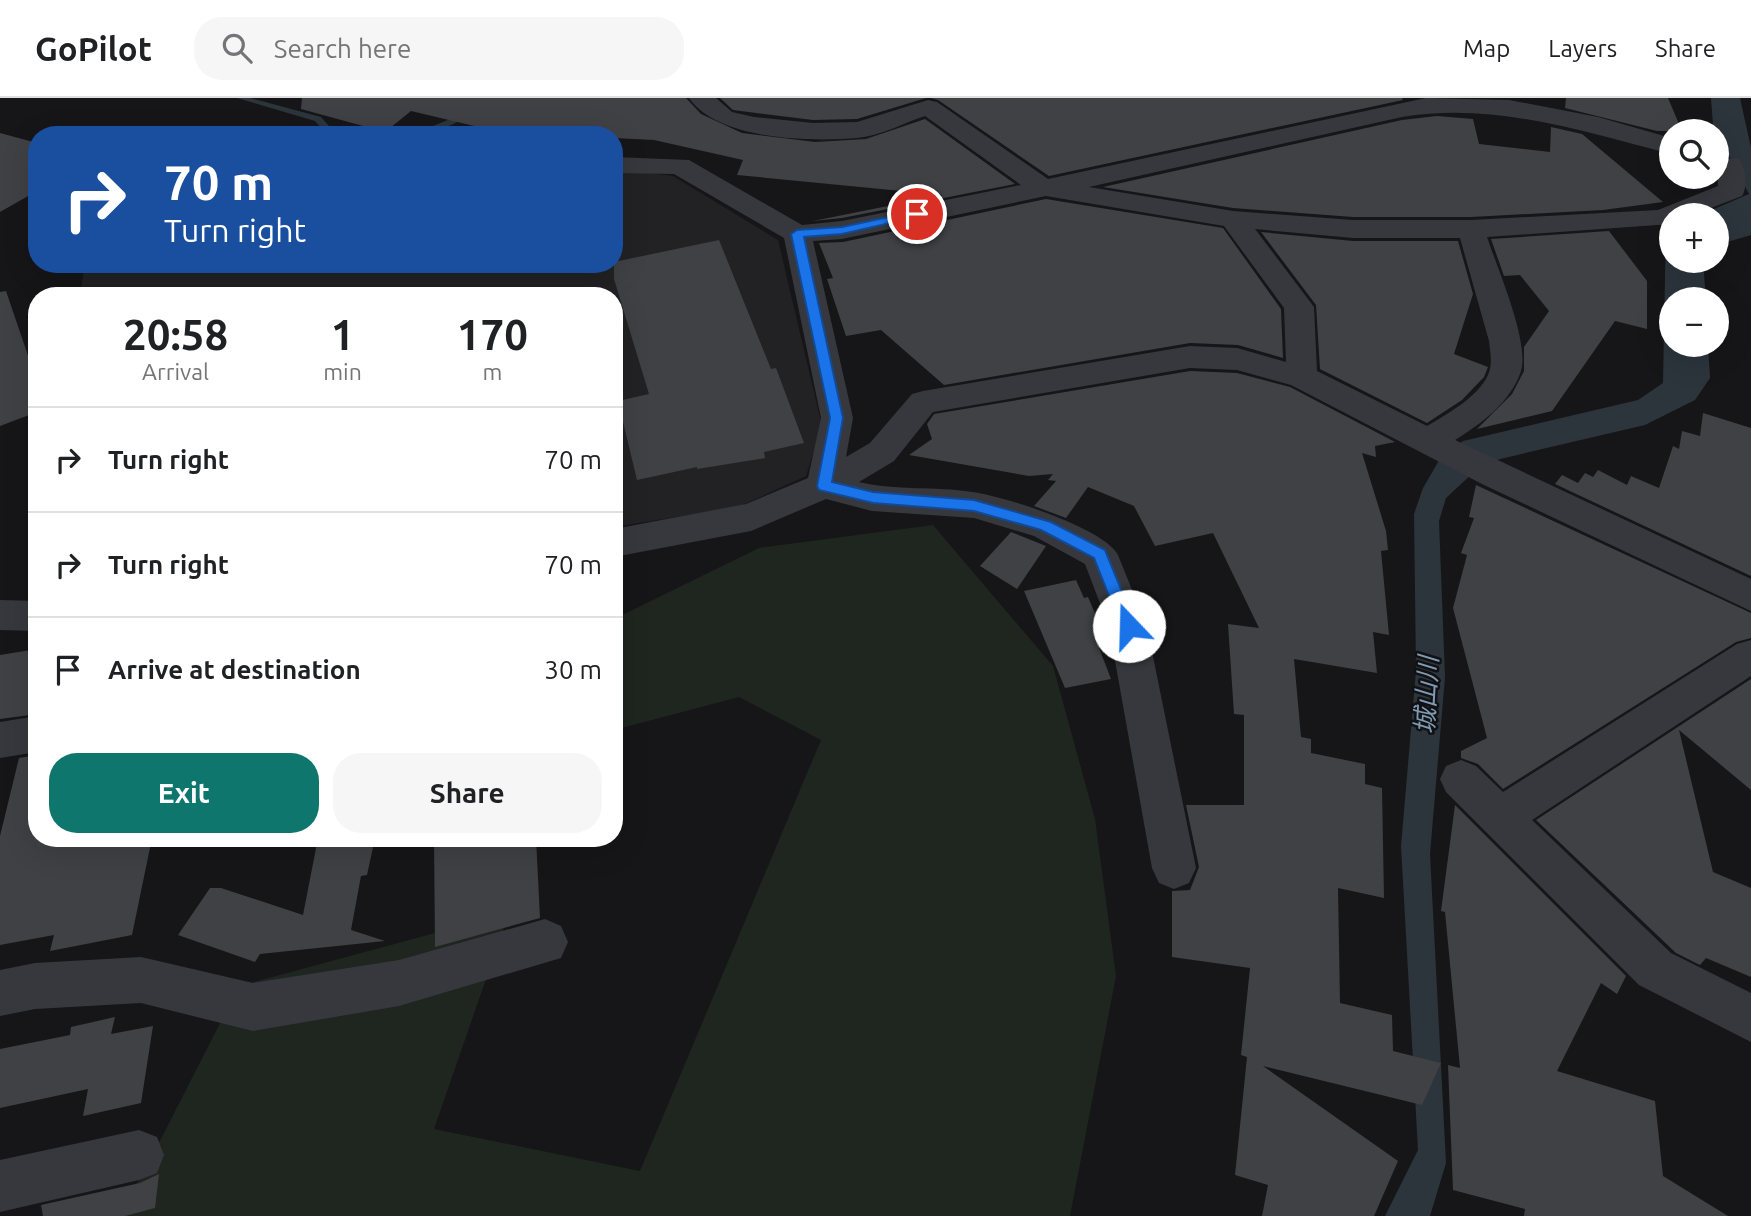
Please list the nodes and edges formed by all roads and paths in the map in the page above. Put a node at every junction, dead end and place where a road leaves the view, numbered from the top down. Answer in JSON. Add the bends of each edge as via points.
{"nodes":[{"id":1,"x":701,"y":98,"type":"edge"},
{"id":2,"x":1339,"y":98,"type":"edge"},
{"id":3,"x":1516,"y":102,"type":"edge"},
{"id":4,"x":1361,"y":118,"type":"junction"},
{"id":5,"x":1659,"y":143,"type":"edge"},
{"id":6,"x":1732,"y":163,"type":"edge"},
{"id":7,"x":623,"y":164,"type":"edge"},
{"id":8,"x":1042,"y":187,"type":"junction"},
{"id":9,"x":1233,"y":219,"type":"junction"},
{"id":10,"x":1471,"y":229,"type":"junction"},
{"id":11,"x":797,"y":234,"type":"junction"},
{"id":12,"x":1301,"y":377,"type":"junction"},
{"id":13,"x":1434,"y":444,"type":"junction"},
{"id":14,"x":824,"y":486,"type":"junction"},
{"id":15,"x":623,"y":541,"type":"edge"},
{"id":16,"x":1751,"y":596,"type":"edge"},
{"id":17,"x":0,"y":615,"type":"edge"},
{"id":18,"x":28,"y":616,"type":"edge"},
{"id":19,"x":1751,"y":656,"type":"edge"},
{"id":20,"x":28,"y":735,"type":"edge"},
{"id":21,"x":0,"y":740,"type":"edge"},
{"id":22,"x":1461,"y":779,"type":"dead end"},
{"id":23,"x":1500,"y":817,"type":"junction"},
{"id":24,"x":1174,"y":868,"type":"dead end"},
{"id":25,"x":545,"y":942,"type":"dead end"},
{"id":26,"x":0,"y":993,"type":"edge"},
{"id":27,"x":1751,"y":1018,"type":"edge"},
{"id":28,"x":139,"y":1156,"type":"dead end"},
{"id":29,"x":0,"y":1186,"type":"edge"}],
"edges":[{"from":1,"to":8,"type":"street","via":[[723,117],[813,131],[859,131],[928,107]]},
{"from":2,"to":4,"type":"street"},
{"from":3,"to":4,"type":"street","via":[[1442,103]]},
{"from":3,"to":5,"type":"street"},
{"from":4,"to":8,"type":"street"},
{"from":6,"to":10,"type":"street","via":[[1732,190],[1662,218]]},
{"from":7,"to":11,"type":"street","via":[[680,166]]},
{"from":8,"to":9,"type":"street"},
{"from":8,"to":11,"type":"street","via":[[842,230]]},
{"from":9,"to":10,"type":"street","via":[[1353,229]]},
{"from":9,"to":12,"type":"street","via":[[1299,307]]},
{"from":10,"to":13,"type":"street","via":[[1505,343],[1507,368],[1498,387]]},
{"from":11,"to":14,"type":"street","via":[[837,418]]},
{"from":12,"to":13,"type":"street"},
{"from":12,"to":14,"type":"street","via":[[1237,359],[1190,357],[923,402],[882,452]]},
{"from":13,"to":16,"type":"street"},
{"from":14,"to":15,"type":"street","via":[[751,517]]},
{"from":14,"to":24,"type":"street","via":[[873,498],[974,505],[1045,526],[1100,555],[1129,626]]},
{"from":17,"to":18,"type":"street"},
{"from":19,"to":23,"type":"street"},
{"from":20,"to":21,"type":"street"},
{"from":22,"to":23,"type":"street"},
{"from":23,"to":27,"type":"street","via":[[1655,969]]},
{"from":25,"to":26,"type":"street","via":[[399,983],[253,1007],[141,980],[35,986]]},
{"from":28,"to":29,"type":"street"}]}
